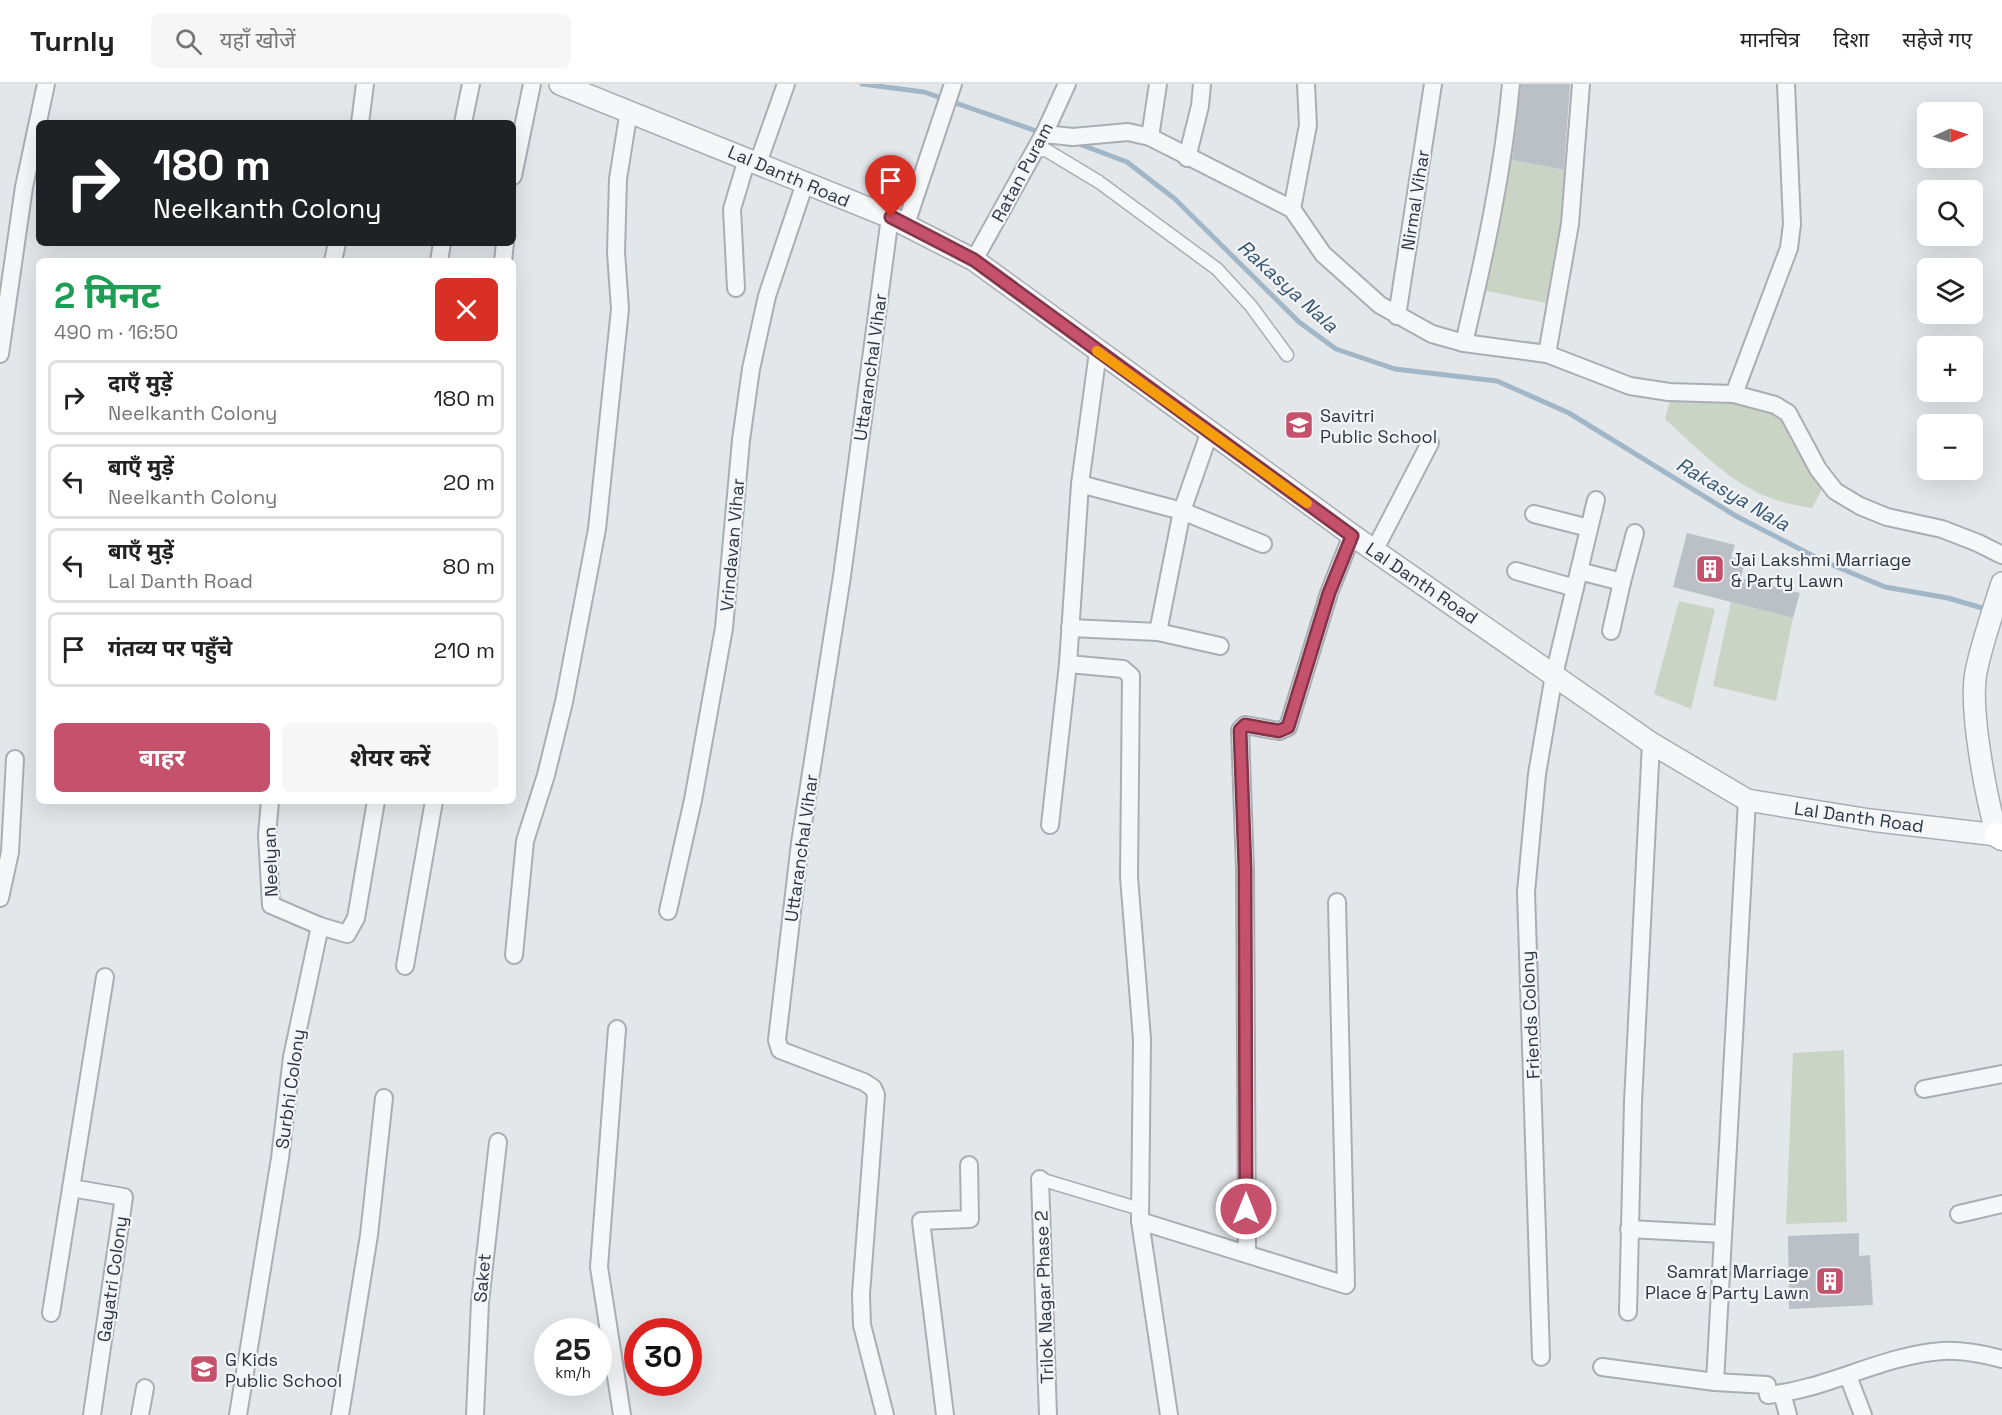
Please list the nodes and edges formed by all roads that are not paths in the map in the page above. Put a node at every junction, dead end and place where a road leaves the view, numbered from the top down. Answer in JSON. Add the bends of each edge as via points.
{"nodes":[{"id":1,"x":46,"y":84,"type":"edge"},
{"id":2,"x":365,"y":84,"type":"edge"},
{"id":3,"x":471,"y":84,"type":"edge"},
{"id":4,"x":532,"y":84,"type":"edge"},
{"id":5,"x":560,"y":84,"type":"edge"},
{"id":6,"x":1067,"y":84,"type":"edge"},
{"id":7,"x":1158,"y":84,"type":"edge"},
{"id":8,"x":1202,"y":84,"type":"edge"},
{"id":9,"x":1306,"y":84,"type":"edge"},
{"id":10,"x":1433,"y":84,"type":"edge"},
{"id":11,"x":1511,"y":84,"type":"edge"},
{"id":12,"x":1581,"y":84,"type":"edge"},
{"id":13,"x":1786,"y":84,"type":"edge"},
{"id":14,"x":785,"y":86,"type":"edge"},
{"id":15,"x":952,"y":86,"type":"edge"},
{"id":16,"x":629,"y":110,"type":"junction"},
{"id":17,"x":38,"y":120,"type":"edge"},
{"id":18,"x":360,"y":120,"type":"edge"},
{"id":19,"x":464,"y":120,"type":"edge"},
{"id":20,"x":36,"y":130,"type":"edge"},
{"id":21,"x":1044,"y":134,"type":"junction"},
{"id":22,"x":1150,"y":137,"type":"junction"},
{"id":23,"x":1034,"y":151,"type":"junction"},
{"id":24,"x":1187,"y":158,"type":"junction"},
{"id":25,"x":752,"y":161,"type":"junction"},
{"id":26,"x":516,"y":162,"type":"edge"},
{"id":27,"x":805,"y":183,"type":"junction"},
{"id":28,"x":1292,"y":209,"type":"junction"},
{"id":29,"x":898,"y":221,"type":"junction"},
{"id":30,"x":974,"y":260,"type":"junction"},
{"id":31,"x":736,"y":288,"type":"dead end"},
{"id":32,"x":1397,"y":316,"type":"junction"},
{"id":33,"x":1464,"y":344,"type":"junction"},
{"id":34,"x":1098,"y":352,"type":"junction"},
{"id":35,"x":0,"y":354,"type":"edge"},
{"id":36,"x":1547,"y":354,"type":"junction"},
{"id":37,"x":1287,"y":355,"type":"dead end"},
{"id":38,"x":1734,"y":393,"type":"junction"},
{"id":39,"x":1210,"y":431,"type":"junction"},
{"id":40,"x":1430,"y":443,"type":"dead end"},
{"id":41,"x":1080,"y":484,"type":"junction"},
{"id":42,"x":1596,"y":501,"type":"dead end"},
{"id":43,"x":1182,"y":511,"type":"junction"},
{"id":44,"x":1534,"y":514,"type":"dead end"},
{"id":45,"x":1589,"y":528,"type":"junction"},
{"id":46,"x":1635,"y":533,"type":"dead end"},
{"id":47,"x":1352,"y":536,"type":"junction"},
{"id":48,"x":1263,"y":544,"type":"dead end"},
{"id":49,"x":1374,"y":551,"type":"junction"},
{"id":50,"x":2002,"y":555,"type":"edge"},
{"id":51,"x":1516,"y":571,"type":"dead end"},
{"id":52,"x":1577,"y":579,"type":"junction"},
{"id":53,"x":1622,"y":582,"type":"junction"},
{"id":54,"x":2002,"y":583,"type":"edge"},
{"id":55,"x":1070,"y":628,"type":"junction"},
{"id":56,"x":1611,"y":631,"type":"dead end"},
{"id":57,"x":1158,"y":632,"type":"junction"},
{"id":58,"x":1220,"y":646,"type":"dead end"},
{"id":59,"x":1068,"y":664,"type":"junction"},
{"id":60,"x":1554,"y":675,"type":"junction"},
{"id":61,"x":1651,"y":742,"type":"junction"},
{"id":62,"x":15,"y":759,"type":"dead end"},
{"id":63,"x":1747,"y":800,"type":"junction"},
{"id":64,"x":270,"y":804,"type":"edge"},
{"id":65,"x":375,"y":804,"type":"edge"},
{"id":66,"x":433,"y":804,"type":"edge"},
{"id":67,"x":1050,"y":825,"type":"dead end"},
{"id":68,"x":2000,"y":837,"type":"edge"},
{"id":69,"x":0,"y":898,"type":"edge"},
{"id":70,"x":1337,"y":902,"type":"dead end"},
{"id":71,"x":668,"y":911,"type":"dead end"},
{"id":72,"x":320,"y":926,"type":"junction"},
{"id":73,"x":514,"y":955,"type":"dead end"},
{"id":74,"x":405,"y":966,"type":"dead end"},
{"id":75,"x":105,"y":977,"type":"dead end"},
{"id":76,"x":617,"y":1029,"type":"dead end"},
{"id":77,"x":2002,"y":1074,"type":"edge"},
{"id":78,"x":1924,"y":1089,"type":"dead end"},
{"id":79,"x":384,"y":1098,"type":"dead end"},
{"id":80,"x":498,"y":1142,"type":"dead end"},
{"id":81,"x":969,"y":1165,"type":"dead end"},
{"id":82,"x":1040,"y":1179,"type":"joint"},
{"id":83,"x":71,"y":1188,"type":"junction"},
{"id":84,"x":2002,"y":1204,"type":"edge"},
{"id":85,"x":1959,"y":1214,"type":"dead end"},
{"id":86,"x":1140,"y":1215,"type":"junction"},
{"id":87,"x":1629,"y":1228,"type":"junction"},
{"id":88,"x":1723,"y":1234,"type":"junction"},
{"id":89,"x":1247,"y":1254,"type":"junction"},
{"id":90,"x":1628,"y":1312,"type":"dead end"},
{"id":91,"x":51,"y":1313,"type":"dead end"},
{"id":92,"x":1541,"y":1357,"type":"dead end"},
{"id":93,"x":2002,"y":1359,"type":"edge"},
{"id":94,"x":1602,"y":1367,"type":"dead end"},
{"id":95,"x":1848,"y":1376,"type":"junction"},
{"id":96,"x":1715,"y":1382,"type":"junction"},
{"id":97,"x":145,"y":1388,"type":"dead end"},
{"id":98,"x":1782,"y":1393,"type":"junction"},
{"id":99,"x":92,"y":1415,"type":"edge"},
{"id":100,"x":140,"y":1415,"type":"edge"},
{"id":101,"x":238,"y":1415,"type":"edge"},
{"id":102,"x":340,"y":1415,"type":"edge"},
{"id":103,"x":475,"y":1415,"type":"edge"},
{"id":104,"x":622,"y":1415,"type":"edge"},
{"id":105,"x":885,"y":1415,"type":"edge"},
{"id":106,"x":945,"y":1415,"type":"edge"},
{"id":107,"x":1048,"y":1415,"type":"edge"},
{"id":108,"x":1169,"y":1415,"type":"edge"},
{"id":109,"x":1788,"y":1415,"type":"edge"},
{"id":110,"x":1863,"y":1415,"type":"edge"}],
"edges":[{"from":1,"to":17,"type":"street"},
{"from":2,"to":18,"type":"street"},
{"from":3,"to":19,"type":"street"},
{"from":4,"to":26,"type":"street"},
{"from":5,"to":16,"type":"street","name":"Lal Danth Road"},
{"from":6,"to":21,"type":"street","name":"Ratan Puram"},
{"from":7,"to":22,"type":"street"},
{"from":8,"to":24,"type":"street"},
{"from":9,"to":28,"type":"street","via":[[1308,125]]},
{"from":10,"to":32,"type":"street","name":"Nirmal Vihar"},
{"from":11,"to":33,"type":"street","via":[[1488,238]]},
{"from":12,"to":36,"type":"street","via":[[1570,224]]},
{"from":13,"to":38,"type":"street","via":[[1792,224],[1789,248]]},
{"from":14,"to":25,"type":"street"},
{"from":15,"to":29,"type":"street"},
{"from":16,"to":25,"type":"street","name":"Lal Danth Road"},
{"from":16,"to":73,"type":"street","via":[[618,179],[616,252],[620,309],[597,529],[564,702],[525,841]]},
{"from":20,"to":35,"type":"street","via":[[24,186]]},
{"from":21,"to":22,"type":"street","via":[[1073,137],[1128,132]]},
{"from":21,"to":23,"type":"street","name":"Ratan Puram"},
{"from":22,"to":24,"type":"street"},
{"from":23,"to":30,"type":"street","name":"Ratan Puram"},
{"from":23,"to":37,"type":"street","via":[[1046,150],[1099,182],[1217,269],[1251,306]]},
{"from":24,"to":28,"type":"street"},
{"from":25,"to":27,"type":"street","name":"Lal Danth Road"},
{"from":25,"to":31,"type":"street","via":[[732,209]]},
{"from":27,"to":29,"type":"street","name":"Lal Danth Road"},
{"from":27,"to":71,"type":"street","name":"Vrindavan Vihar","via":[[767,296],[751,369],[724,628]]},
{"from":28,"to":32,"type":"street","via":[[1323,254]]},
{"from":29,"to":30,"type":"street","name":"Lal Danth Road"},
{"from":29,"to":105,"type":"street","name":"Uttaranchal Vihar","via":[[800,843],[777,1040],[780,1050],[864,1082],[876,1095],[861,1304],[862,1325]]},
{"from":30,"to":34,"type":"street","name":"Lal Danth Road"},
{"from":32,"to":33,"type":"street","via":[[1432,334]]},
{"from":33,"to":36,"type":"street"},
{"from":34,"to":39,"type":"street","name":"Lal Danth Road"},
{"from":34,"to":41,"type":"street"},
{"from":36,"to":38,"type":"street","via":[[1630,386],[1669,392]]},
{"from":38,"to":50,"type":"street","via":[[1788,413],[1818,469],[1835,491],[1887,517],[1942,529]]},
{"from":39,"to":43,"type":"street"},
{"from":39,"to":47,"type":"street","name":"Lal Danth Road"},
{"from":40,"to":49,"type":"street"},
{"from":41,"to":43,"type":"street"},
{"from":41,"to":55,"type":"street"},
{"from":42,"to":45,"type":"street","name":"Friends Colony"},
{"from":43,"to":48,"type":"street"},
{"from":43,"to":57,"type":"street"},
{"from":44,"to":45,"type":"street"},
{"from":45,"to":52,"type":"street","name":"Friends Colony"},
{"from":46,"to":53,"type":"street"},
{"from":47,"to":49,"type":"street","name":"Lal Danth Road"},
{"from":47,"to":89,"type":"street","via":[[1329,593],[1288,727],[1279,731],[1245,725],[1240,730],[1245,869]]},
{"from":49,"to":60,"type":"street","name":"Lal Danth Road"},
{"from":51,"to":52,"type":"street"},
{"from":52,"to":53,"type":"street"},
{"from":52,"to":60,"type":"street","name":"Friends Colony"},
{"from":53,"to":56,"type":"street"},
{"from":54,"to":68,"type":"street","via":[[1976,673],[1975,706],[1989,807]]},
{"from":55,"to":57,"type":"street"},
{"from":55,"to":59,"type":"street"},
{"from":57,"to":58,"type":"street"},
{"from":59,"to":67,"type":"street"},
{"from":59,"to":86,"type":"street","via":[[1123,669],[1131,676],[1129,878],[1142,1039]]},
{"from":60,"to":61,"type":"street","name":"Lal Danth Road"},
{"from":60,"to":92,"type":"street","name":"Friends Colony","via":[[1537,774],[1526,892]]},
{"from":61,"to":63,"type":"street","name":"Lal Danth Road"},
{"from":61,"to":87,"type":"street"},
{"from":62,"to":69,"type":"street","via":[[10,852]]},
{"from":63,"to":68,"type":"street","name":"Lal Danth Road"},
{"from":63,"to":88,"type":"street"},
{"from":64,"to":72,"type":"street","name":"Neelyan","via":[[267,835],[271,905]]},
{"from":65,"to":72,"type":"street","via":[[356,918],[347,934]]},
{"from":66,"to":74,"type":"street"},
{"from":70,"to":89,"type":"street","via":[[1346,1285]]},
{"from":72,"to":101,"type":"street","name":"Surbhi Colony","via":[[292,1057],[280,1158]]},
{"from":75,"to":83,"type":"street"},
{"from":76,"to":104,"type":"street","via":[[599,1267]]},
{"from":77,"to":78,"type":"street"},
{"from":79,"to":102,"type":"street","via":[[369,1235]]},
{"from":80,"to":103,"type":"street","name":"Saket","via":[[481,1290]]},
{"from":81,"to":106,"type":"street","via":[[970,1219],[921,1221]]},
{"from":82,"to":86,"type":"street"},
{"from":82,"to":107,"type":"street","name":"Trilok Nagar Phase 2"},
{"from":83,"to":91,"type":"street"},
{"from":83,"to":99,"type":"street","name":"Gayatri Colony","via":[[124,1197]]},
{"from":84,"to":85,"type":"street"},
{"from":86,"to":89,"type":"street"},
{"from":86,"to":108,"type":"street"},
{"from":87,"to":88,"type":"street"},
{"from":87,"to":90,"type":"street"},
{"from":88,"to":96,"type":"street"},
{"from":93,"to":95,"type":"street","via":[[1944,1351],[1901,1358]]},
{"from":94,"to":96,"type":"street"},
{"from":95,"to":98,"type":"street"},
{"from":95,"to":110,"type":"street"},
{"from":96,"to":98,"type":"street","via":[[1767,1384],[1768,1395]]},
{"from":97,"to":100,"type":"street"},
{"from":98,"to":109,"type":"street"}]}
